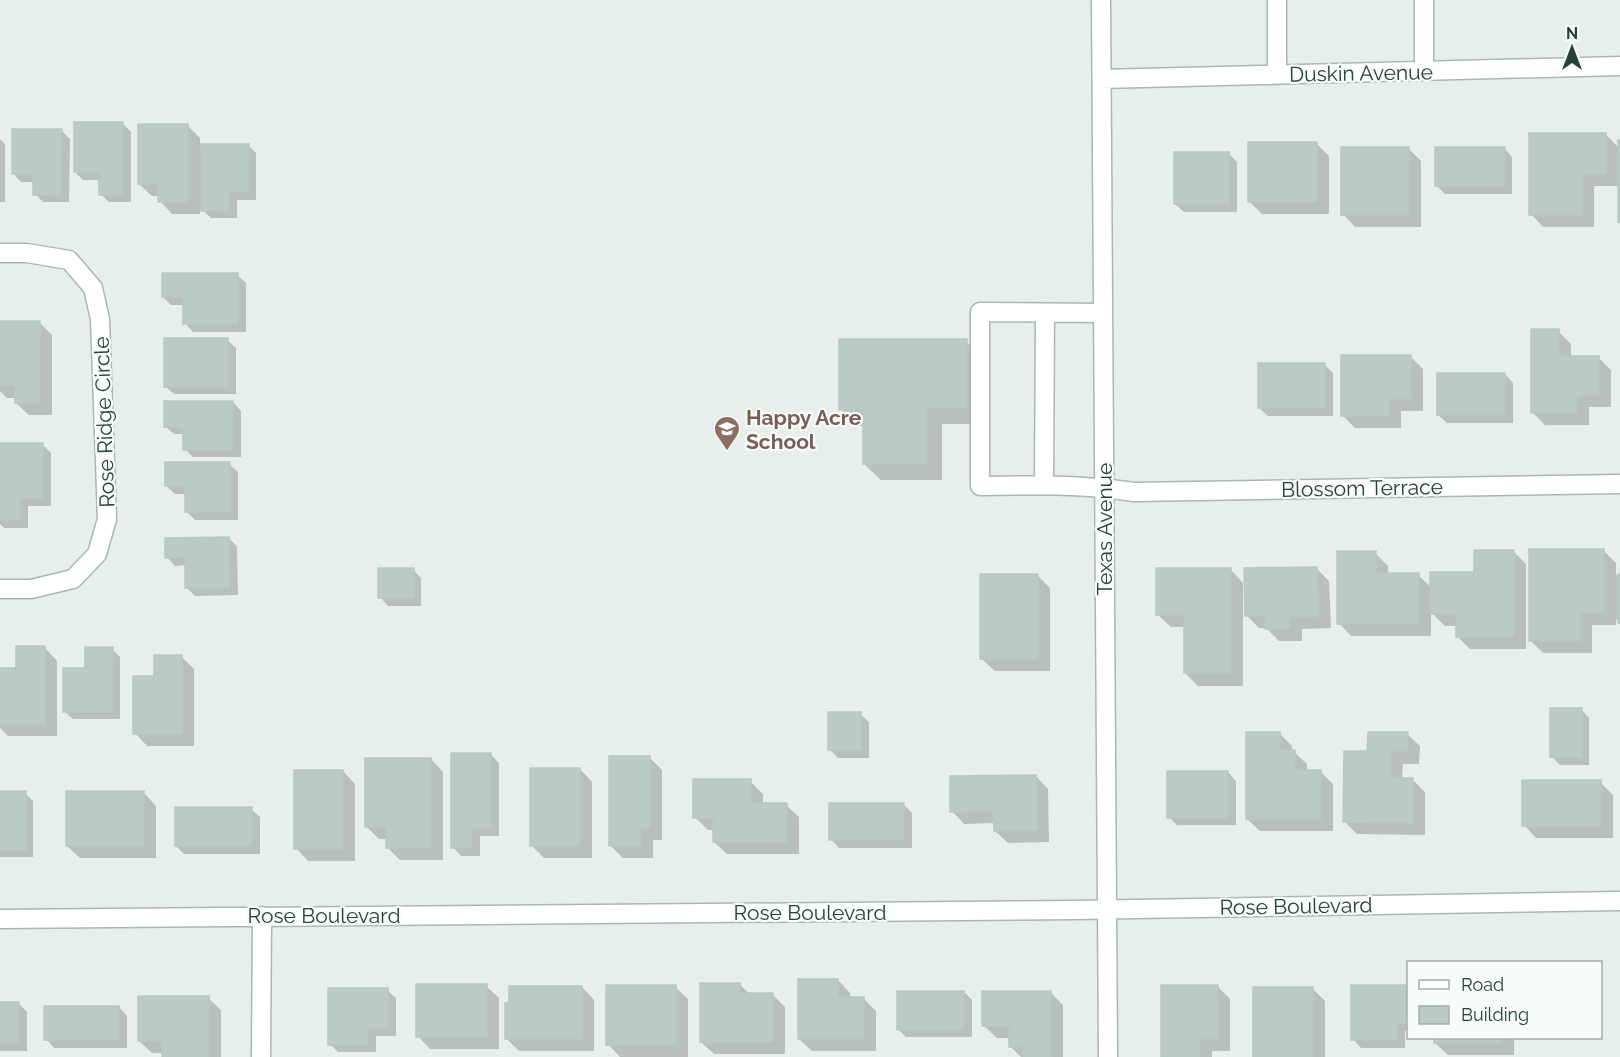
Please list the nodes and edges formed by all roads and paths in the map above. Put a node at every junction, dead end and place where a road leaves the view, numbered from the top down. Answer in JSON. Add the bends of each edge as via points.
{"nodes":[{"id":1,"x":1101,"y":0,"type":"edge"},
{"id":2,"x":1277,"y":0,"type":"edge"},
{"id":3,"x":1424,"y":0,"type":"edge"},
{"id":4,"x":1620,"y":66,"type":"edge"},
{"id":5,"x":1424,"y":71,"type":"junction"},
{"id":6,"x":1277,"y":75,"type":"junction"},
{"id":7,"x":1102,"y":79,"type":"junction"},
{"id":8,"x":0,"y":253,"type":"edge"},
{"id":9,"x":1045,"y":313,"type":"junction"},
{"id":10,"x":1103,"y":313,"type":"junction"},
{"id":11,"x":1620,"y":484,"type":"edge"},
{"id":12,"x":1044,"y":485,"type":"junction"},
{"id":13,"x":1104,"y":487,"type":"junction"},
{"id":14,"x":0,"y":589,"type":"edge"},
{"id":15,"x":1620,"y":900,"type":"edge"},
{"id":16,"x":1107,"y":910,"type":"junction"},
{"id":17,"x":262,"y":916,"type":"junction"},
{"id":18,"x":0,"y":919,"type":"edge"},
{"id":19,"x":261,"y":1057,"type":"edge"},
{"id":20,"x":1108,"y":1057,"type":"edge"}],
"edges":[{"from":1,"to":7,"type":"street","name":"Texas Avenue"},
{"from":2,"to":6,"type":"street"},
{"from":3,"to":5,"type":"street"},
{"from":4,"to":5,"type":"street","name":"Duskin Avenue"},
{"from":5,"to":6,"type":"street","name":"Duskin Avenue"},
{"from":6,"to":7,"type":"street","name":"Duskin Avenue"},
{"from":7,"to":10,"type":"street","name":"Texas Avenue"},
{"from":8,"to":14,"type":"street","name":"Rose Ridge Circle","via":[[69,260],[93,288],[100,319],[107,519],[97,554],[73,579],[31,589]]},
{"from":9,"to":10,"type":"street"},
{"from":9,"to":12,"type":"street"},
{"from":9,"to":12,"type":"street","name":"Blossom Terrace","via":[[980,312],[980,486]]},
{"from":10,"to":13,"type":"street","name":"Texas Avenue"},
{"from":11,"to":13,"type":"street","name":"Blossom Terrace","via":[[1134,492]]},
{"from":12,"to":13,"type":"street","name":"Blossom Terrace"},
{"from":13,"to":16,"type":"street","name":"Texas Avenue"},
{"from":15,"to":16,"type":"street","name":"Rose Boulevard"},
{"from":16,"to":17,"type":"street","name":"Rose Boulevard"},
{"from":16,"to":20,"type":"street","name":"Texas Avenue"},
{"from":17,"to":18,"type":"street","name":"Rose Boulevard"},
{"from":17,"to":19,"type":"street"}]}
